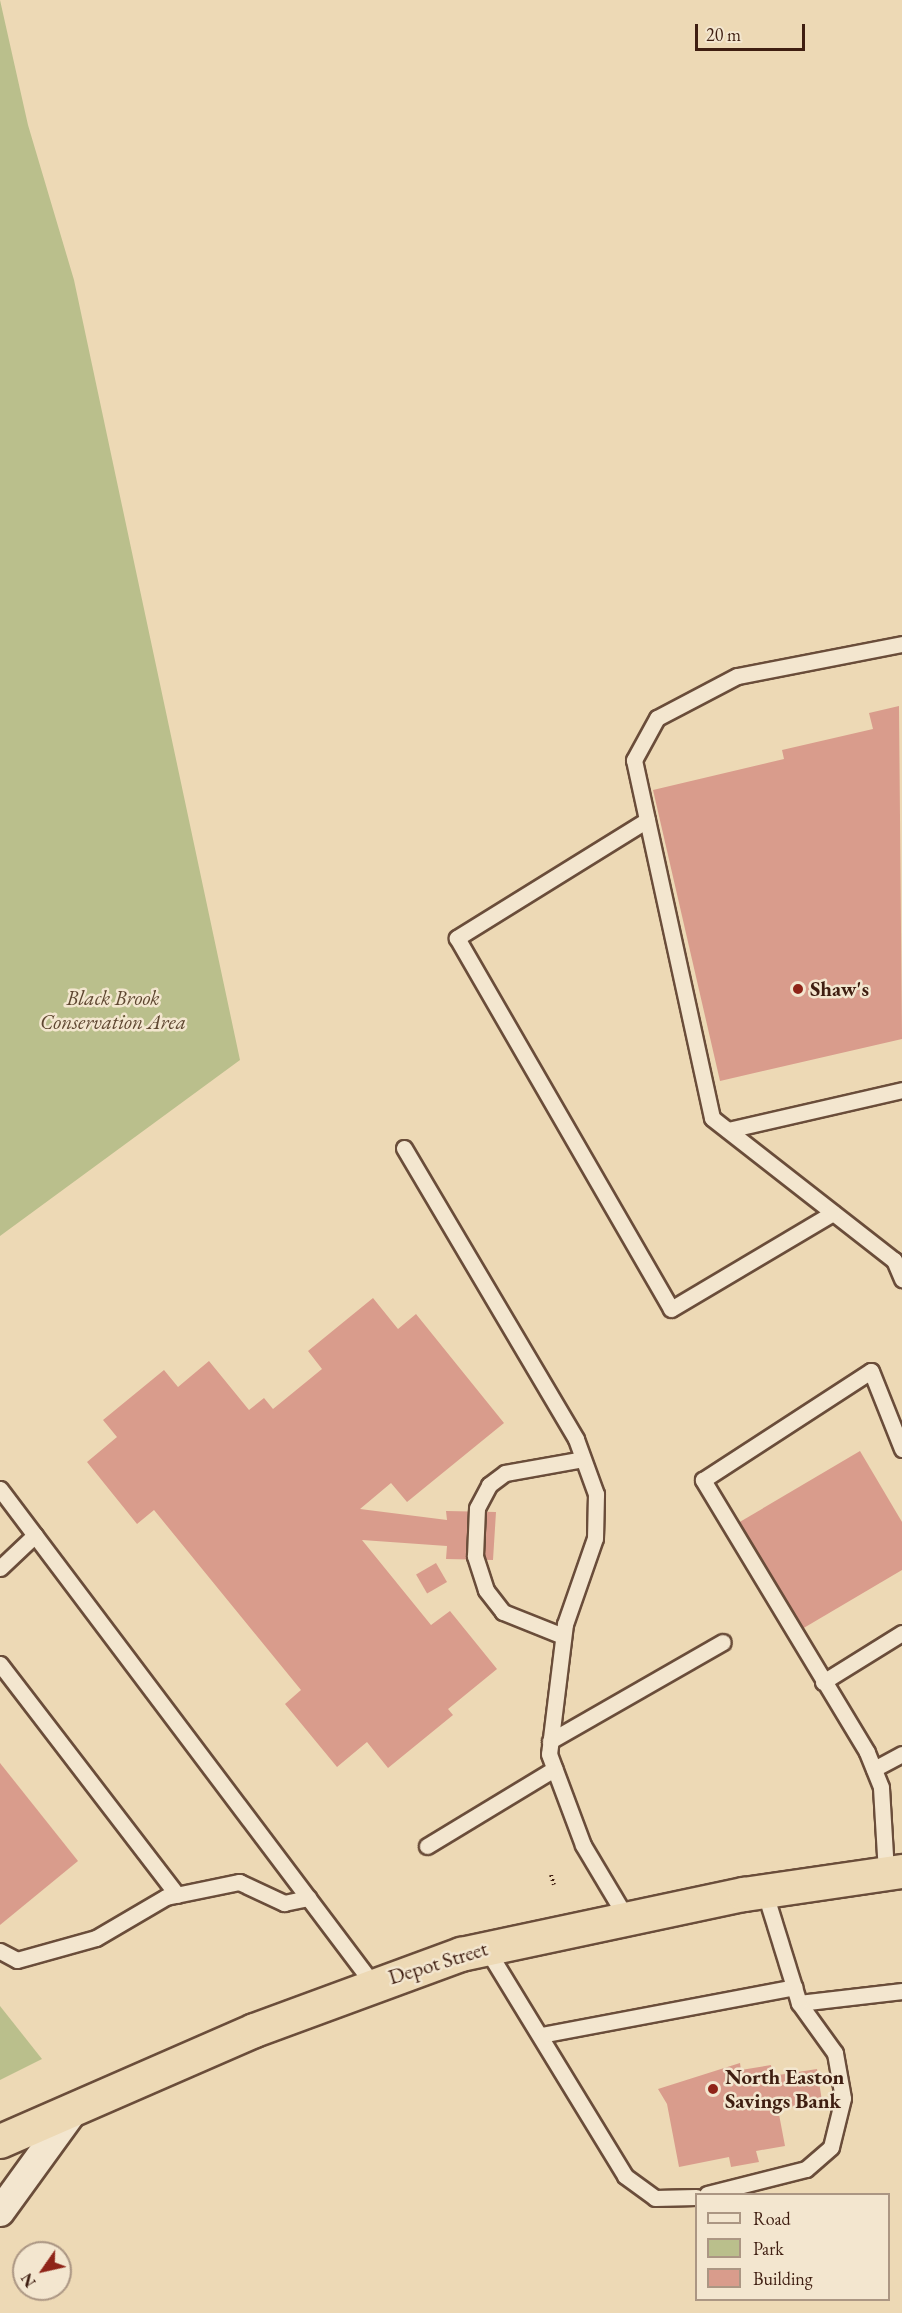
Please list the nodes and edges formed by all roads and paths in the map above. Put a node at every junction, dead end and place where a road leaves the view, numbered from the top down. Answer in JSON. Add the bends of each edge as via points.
{"nodes":[{"id":1,"x":902,"y":644,"type":"edge"},
{"id":2,"x":647,"y":820,"type":"junction"},
{"id":3,"x":902,"y":1090,"type":"edge"},
{"id":4,"x":728,"y":1130,"type":"junction"},
{"id":5,"x":404,"y":1148,"type":"dead end"},
{"id":6,"x":833,"y":1213,"type":"junction"},
{"id":7,"x":902,"y":1279,"type":"edge"},
{"id":8,"x":902,"y":1449,"type":"edge"},
{"id":9,"x":583,"y":1459,"type":"junction"},
{"id":10,"x":0,"y":1489,"type":"edge"},
{"id":11,"x":35,"y":1535,"type":"junction"},
{"id":12,"x":0,"y":1568,"type":"edge"},
{"id":13,"x":902,"y":1633,"type":"edge"},
{"id":14,"x":563,"y":1636,"type":"junction"},
{"id":15,"x":723,"y":1642,"type":"dead end"},
{"id":16,"x":0,"y":1664,"type":"edge"},
{"id":17,"x":823,"y":1682,"type":"junction"},
{"id":18,"x":550,"y":1741,"type":"junction"},
{"id":19,"x":902,"y":1754,"type":"edge"},
{"id":20,"x":554,"y":1769,"type":"junction"},
{"id":21,"x":874,"y":1770,"type":"junction"},
{"id":22,"x":427,"y":1846,"type":"dead end"},
{"id":23,"x":894,"y":1871,"type":"edge"},
{"id":24,"x":551,"y":1875,"type":"dead end"},
{"id":25,"x":554,"y":1885,"type":"dead end"},
{"id":26,"x":764,"y":1890,"type":"junction"},
{"id":27,"x":177,"y":1895,"type":"junction"},
{"id":28,"x":308,"y":1898,"type":"junction"},
{"id":29,"x":626,"y":1917,"type":"junction"},
{"id":30,"x":486,"y":1948,"type":"junction"},
{"id":31,"x":0,"y":1951,"type":"edge"},
{"id":32,"x":373,"y":1984,"type":"junction"},
{"id":33,"x":794,"y":1987,"type":"junction"},
{"id":34,"x":902,"y":1991,"type":"edge"},
{"id":35,"x":799,"y":2003,"type":"junction"},
{"id":36,"x":541,"y":2035,"type":"junction"},
{"id":37,"x":76,"y":2107,"type":"junction"},
{"id":38,"x":0,"y":2141,"type":"edge"},
{"id":39,"x":711,"y":2193,"type":"edge"},
{"id":40,"x":695,"y":2197,"type":"edge"},
{"id":41,"x":0,"y":2212,"type":"edge"}],
"edges":[{"from":1,"to":2,"type":"lane","via":[[737,676],[657,718],[634,760]]},
{"from":2,"to":4,"type":"lane","via":[[712,1118]]},
{"from":2,"to":6,"type":"lane","via":[[457,938],[671,1309]]},
{"from":3,"to":4,"type":"lane"},
{"from":4,"to":6,"type":"lane"},
{"from":5,"to":9,"type":"lane"},
{"from":6,"to":7,"type":"lane","via":[[894,1260]]},
{"from":8,"to":17,"type":"lane","via":[[871,1371],[703,1480]]},
{"from":9,"to":14,"type":"lane","via":[[596,1494],[595,1538]]},
{"from":9,"to":14,"type":"lane","via":[[505,1473],[489,1485],[477,1508],[475,1556],[486,1590],[503,1612]]},
{"from":10,"to":11,"type":"lane"},
{"from":11,"to":12,"type":"lane"},
{"from":11,"to":28,"type":"lane"},
{"from":13,"to":17,"type":"lane"},
{"from":14,"to":18,"type":"lane"},
{"from":15,"to":18,"type":"lane"},
{"from":16,"to":27,"type":"lane"},
{"from":17,"to":21,"type":"lane"},
{"from":18,"to":20,"type":"lane"},
{"from":19,"to":21,"type":"lane"},
{"from":20,"to":22,"type":"lane"},
{"from":20,"to":29,"type":"lane","via":[[583,1845]]},
{"from":21,"to":23,"type":"lane","via":[[881,1787]]},
{"from":23,"to":26,"type":"highway","name":"Depot Street"},
{"from":24,"to":25,"type":"path"},
{"from":26,"to":29,"type":"highway","name":"Depot Street"},
{"from":26,"to":33,"type":"lane"},
{"from":27,"to":28,"type":"lane","via":[[239,1882],[284,1903]]},
{"from":27,"to":31,"type":"lane","via":[[96,1938],[16,1960]]},
{"from":28,"to":32,"type":"lane"},
{"from":29,"to":30,"type":"highway","name":"Depot Street"},
{"from":30,"to":32,"type":"highway","name":"Depot Street"},
{"from":30,"to":36,"type":"lane"},
{"from":32,"to":37,"type":"highway","name":"Depot Street"},
{"from":33,"to":35,"type":"lane"},
{"from":33,"to":36,"type":"lane"},
{"from":34,"to":35,"type":"lane"},
{"from":35,"to":39,"type":"lane","via":[[835,2053],[843,2098],[831,2147],[806,2169]]},
{"from":36,"to":40,"type":"lane","via":[[625,2176],[656,2198]]},
{"from":37,"to":38,"type":"highway","name":"Depot Street"},
{"from":37,"to":41,"type":"street"}]}
